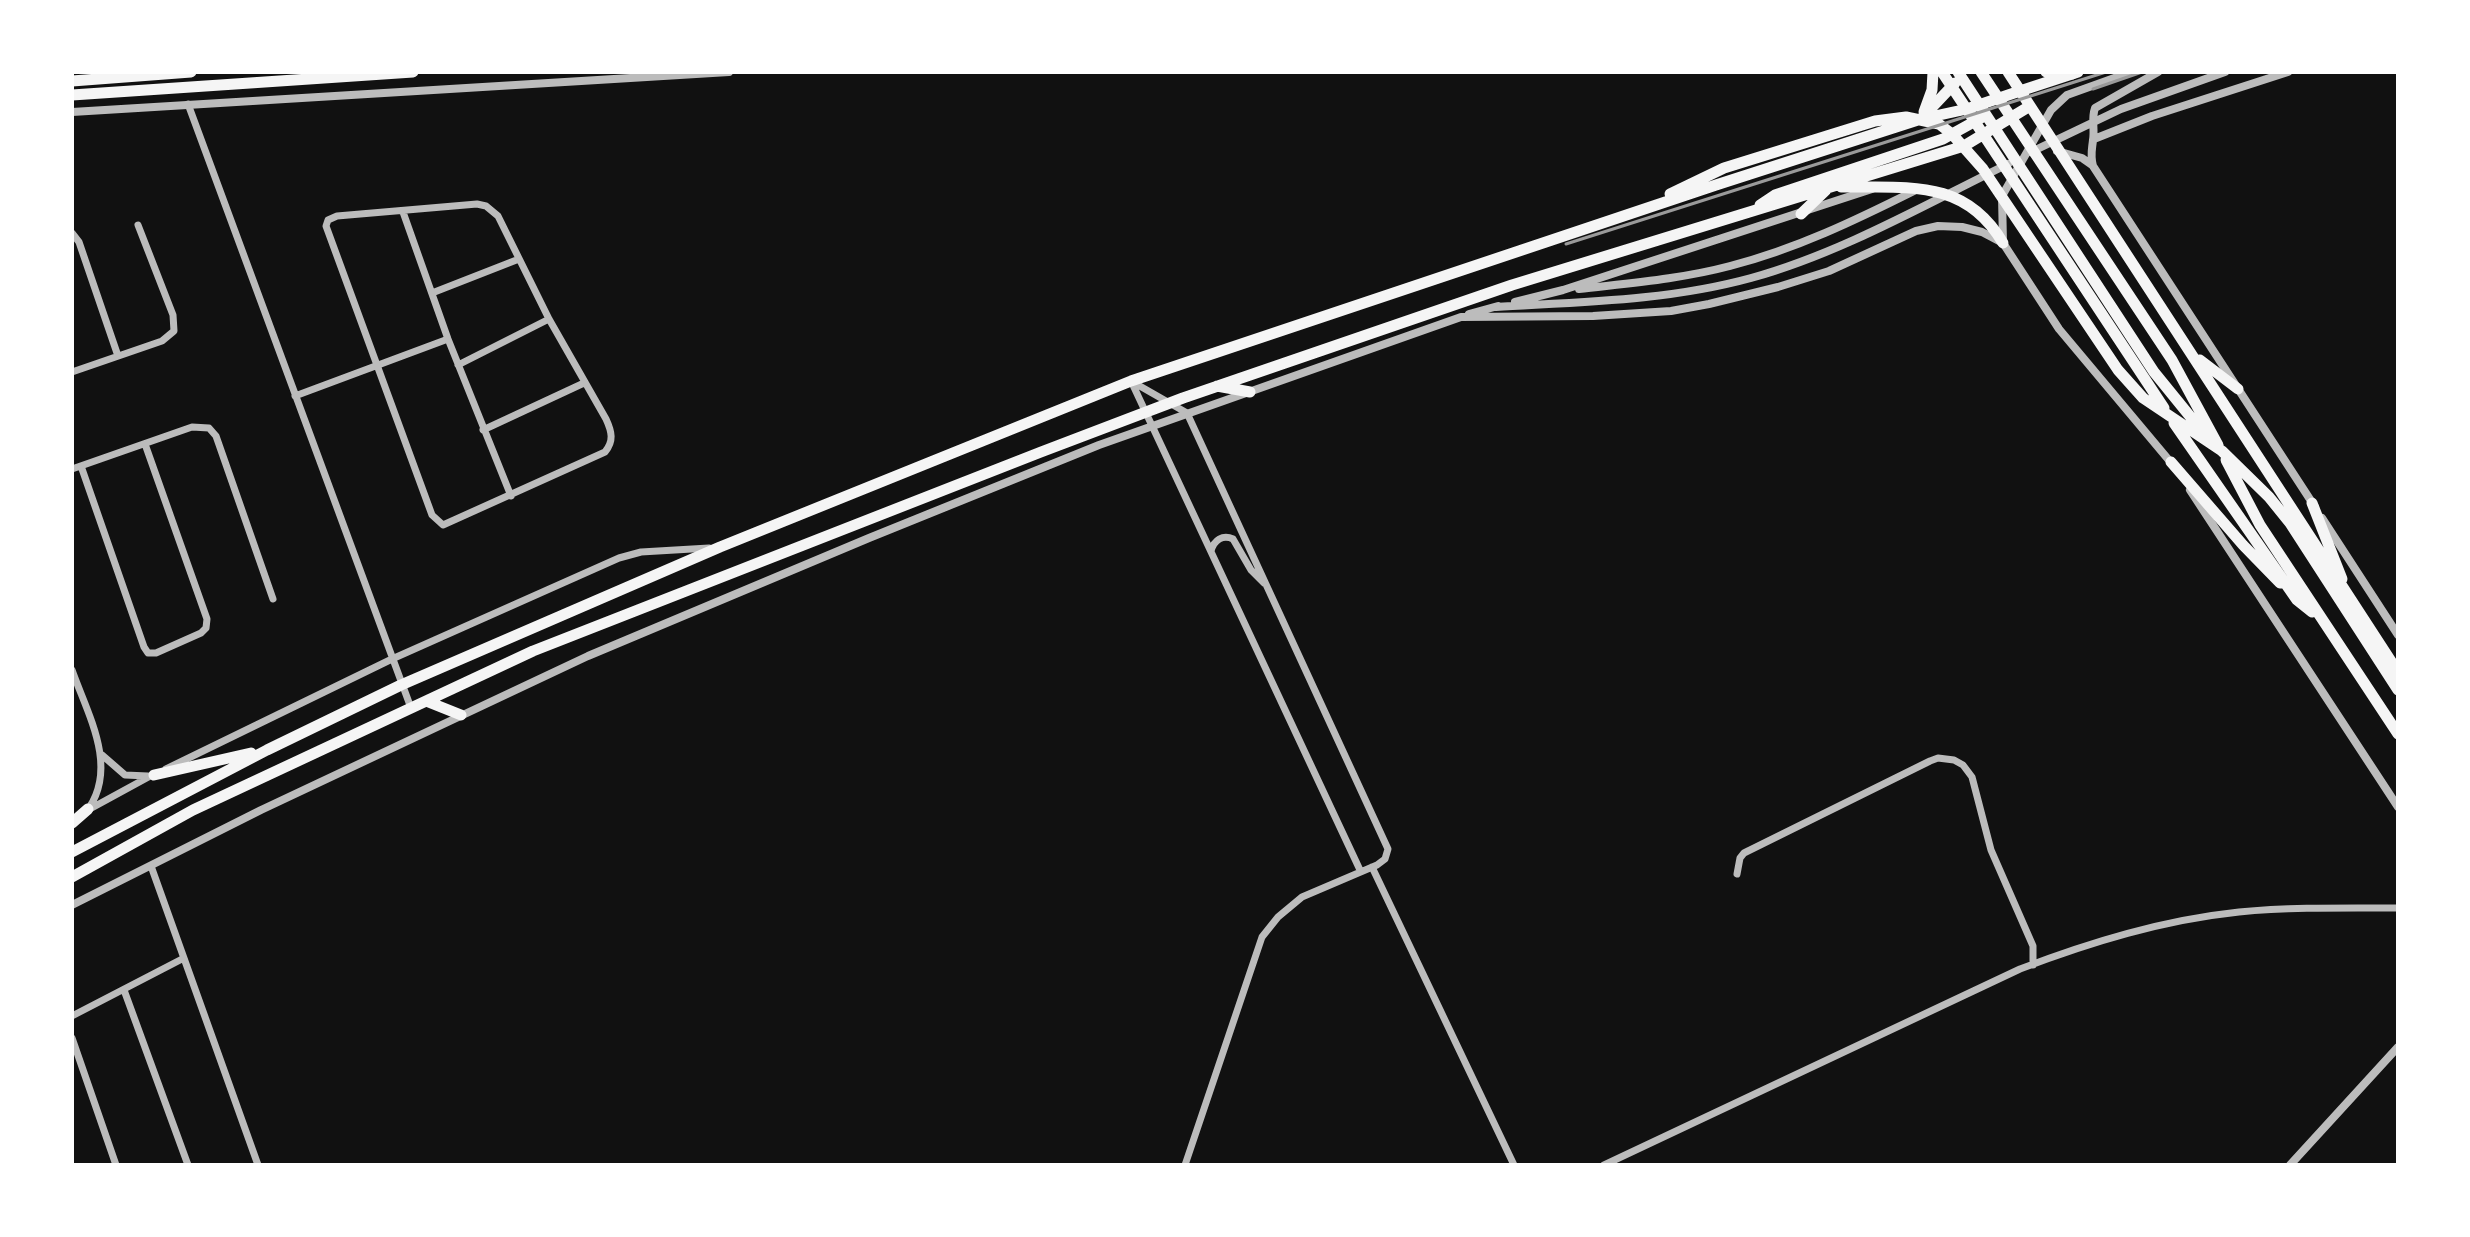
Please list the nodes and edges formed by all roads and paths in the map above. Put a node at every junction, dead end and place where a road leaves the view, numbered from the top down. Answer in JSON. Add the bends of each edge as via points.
{"nodes":[{"id":1,"x":191,"y":72,"type":"edge"},
{"id":2,"x":413,"y":72,"type":"edge"},
{"id":3,"x":729,"y":72,"type":"edge"},
{"id":4,"x":1933,"y":72,"type":"edge"},
{"id":5,"x":1942,"y":72,"type":"edge"},
{"id":6,"x":1981,"y":72,"type":"edge"},
{"id":7,"x":2008,"y":72,"type":"edge"},
{"id":8,"x":2046,"y":72,"type":"edge"},
{"id":9,"x":2131,"y":72,"type":"edge"},
{"id":10,"x":2158,"y":72,"type":"edge"},
{"id":11,"x":2225,"y":72,"type":"edge"},
{"id":12,"x":2288,"y":72,"type":"edge"},
{"id":13,"x":1959,"y":73,"type":"edge"},
{"id":14,"x":2075,"y":73,"type":"edge"},
{"id":15,"x":72,"y":81,"type":"edge"},
{"id":16,"x":1952,"y":87,"type":"junction"},
{"id":17,"x":2020,"y":91,"type":"junction"},
{"id":18,"x":72,"y":95,"type":"edge"},
{"id":19,"x":1998,"y":99,"type":"junction"},
{"id":20,"x":188,"y":104,"type":"junction"},
{"id":21,"x":2030,"y":106,"type":"junction"},
{"id":22,"x":1967,"y":109,"type":"junction"},
{"id":23,"x":1983,"y":110,"type":"junction"},
{"id":24,"x":72,"y":112,"type":"edge"},
{"id":25,"x":2011,"y":117,"type":"junction"},
{"id":26,"x":1921,"y":119,"type":"junction"},
{"id":27,"x":1975,"y":121,"type":"junction"},
{"id":28,"x":2041,"y":124,"type":"junction"},
{"id":29,"x":1994,"y":127,"type":"junction"},
{"id":30,"x":1952,"y":134,"type":"junction"},
{"id":31,"x":1983,"y":134,"type":"junction"},
{"id":32,"x":2094,"y":139,"type":"junction"},
{"id":33,"x":2029,"y":145,"type":"junction"},
{"id":34,"x":1964,"y":146,"type":"junction"},
{"id":35,"x":2059,"y":151,"type":"junction"},
{"id":36,"x":2018,"y":163,"type":"junction"},
{"id":37,"x":2093,"y":166,"type":"junction"},
{"id":38,"x":2011,"y":176,"type":"junction"},
{"id":39,"x":1830,"y":187,"type":"junction"},
{"id":40,"x":1877,"y":187,"type":"junction"},
{"id":41,"x":1920,"y":188,"type":"junction"},
{"id":42,"x":2002,"y":196,"type":"junction"},
{"id":43,"x":403,"y":212,"type":"junction"},
{"id":44,"x":1749,"y":212,"type":"junction"},
{"id":45,"x":1801,"y":214,"type":"junction"},
{"id":46,"x":138,"y":225,"type":"dead end"},
{"id":47,"x":74,"y":234,"type":"edge"},
{"id":48,"x":2003,"y":243,"type":"junction"},
{"id":49,"x":519,"y":259,"type":"junction"},
{"id":50,"x":1563,"y":290,"type":"junction"},
{"id":51,"x":432,"y":293,"type":"junction"},
{"id":52,"x":1496,"y":307,"type":"junction"},
{"id":53,"x":1461,"y":317,"type":"junction"},
{"id":54,"x":549,"y":319,"type":"junction"},
{"id":55,"x":448,"y":339,"type":"junction"},
{"id":56,"x":2192,"y":354,"type":"junction"},
{"id":57,"x":118,"y":356,"type":"junction"},
{"id":58,"x":377,"y":365,"type":"junction"},
{"id":59,"x":458,"y":365,"type":"junction"},
{"id":60,"x":72,"y":372,"type":"edge"},
{"id":61,"x":1131,"y":381,"type":"junction"},
{"id":62,"x":584,"y":383,"type":"junction"},
{"id":63,"x":1216,"y":386,"type":"junction"},
{"id":64,"x":2238,"y":389,"type":"junction"},
{"id":65,"x":1250,"y":392,"type":"junction"},
{"id":66,"x":295,"y":396,"type":"junction"},
{"id":67,"x":1169,"y":403,"type":"junction"},
{"id":68,"x":1145,"y":412,"type":"junction"},
{"id":69,"x":1187,"y":413,"type":"junction"},
{"id":70,"x":2168,"y":414,"type":"junction"},
{"id":71,"x":1151,"y":426,"type":"junction"},
{"id":72,"x":483,"y":430,"type":"junction"},
{"id":73,"x":2211,"y":443,"type":"junction"},
{"id":74,"x":145,"y":444,"type":"junction"},
{"id":75,"x":2222,"y":451,"type":"junction"},
{"id":76,"x":2171,"y":462,"type":"junction"},
{"id":77,"x":76,"y":467,"type":"edge"},
{"id":78,"x":511,"y":496,"type":"junction"},
{"id":79,"x":2312,"y":503,"type":"junction"},
{"id":80,"x":720,"y":547,"type":"junction"},
{"id":81,"x":1211,"y":551,"type":"junction"},
{"id":82,"x":1269,"y":587,"type":"junction"},
{"id":83,"x":2349,"y":598,"type":"junction"},
{"id":84,"x":273,"y":599,"type":"dead end"},
{"id":85,"x":2297,"y":600,"type":"junction"},
{"id":86,"x":2323,"y":621,"type":"junction"},
{"id":87,"x":2398,"y":635,"type":"edge"},
{"id":88,"x":392,"y":659,"type":"junction"},
{"id":89,"x":72,"y":670,"type":"edge"},
{"id":90,"x":2398,"y":672,"type":"edge"},
{"id":91,"x":401,"y":685,"type":"junction"},
{"id":92,"x":2398,"y":690,"type":"edge"},
{"id":93,"x":426,"y":701,"type":"junction"},
{"id":94,"x":411,"y":708,"type":"junction"},
{"id":95,"x":461,"y":715,"type":"junction"},
{"id":96,"x":2398,"y":734,"type":"edge"},
{"id":97,"x":267,"y":750,"type":"junction"},
{"id":98,"x":102,"y":755,"type":"junction"},
{"id":99,"x":154,"y":775,"type":"junction"},
{"id":100,"x":2398,"y":807,"type":"edge"},
{"id":101,"x":88,"y":809,"type":"junction"},
{"id":102,"x":72,"y":820,"type":"edge"},
{"id":103,"x":72,"y":852,"type":"edge"},
{"id":104,"x":151,"y":866,"type":"junction"},
{"id":105,"x":1372,"y":867,"type":"junction"},
{"id":106,"x":1360,"y":870,"type":"junction"},
{"id":107,"x":1737,"y":874,"type":"dead end"},
{"id":108,"x":72,"y":877,"type":"edge"},
{"id":109,"x":72,"y":905,"type":"edge"},
{"id":110,"x":2398,"y":908,"type":"edge"},
{"id":111,"x":184,"y":958,"type":"junction"},
{"id":112,"x":2033,"y":965,"type":"junction"},
{"id":113,"x":124,"y":990,"type":"junction"},
{"id":114,"x":72,"y":1016,"type":"edge"},
{"id":115,"x":72,"y":1038,"type":"edge"},
{"id":116,"x":2398,"y":1047,"type":"edge"},
{"id":117,"x":116,"y":1165,"type":"edge"},
{"id":118,"x":188,"y":1165,"type":"edge"},
{"id":119,"x":258,"y":1165,"type":"edge"},
{"id":120,"x":1185,"y":1165,"type":"edge"},
{"id":121,"x":1514,"y":1165,"type":"edge"},
{"id":122,"x":1604,"y":1165,"type":"edge"},
{"id":123,"x":2290,"y":1165,"type":"edge"}],
"edges":[{"from":1,"to":15,"type":"main road"},
{"from":2,"to":18,"type":"main road"},
{"from":3,"to":20,"type":"street"},
{"from":4,"to":26,"type":"main road"},
{"from":5,"to":16,"type":"main road"},
{"from":6,"to":19,"type":"main road"},
{"from":7,"to":17,"type":"main road"},
{"from":8,"to":14,"type":"main road"},
{"from":9,"to":28,"type":"street","via":[[2067,95]]},
{"from":10,"to":32,"type":"street","via":[[2098,105]]},
{"from":11,"to":52,"type":"street","via":[[2121,109],[1873,232],[1752,278],[1619,301]]},
{"from":12,"to":32,"type":"street"},
{"from":13,"to":16,"type":"main road"},
{"from":13,"to":23,"type":"main road"},
{"from":14,"to":17,"type":"main road"},
{"from":16,"to":22,"type":"main road"},
{"from":16,"to":26,"type":"main road"},
{"from":17,"to":19,"type":"main road"},
{"from":17,"to":21,"type":"main road"},
{"from":19,"to":23,"type":"main road"},
{"from":19,"to":25,"type":"main road"},
{"from":20,"to":24,"type":"street"},
{"from":20,"to":66,"type":"street"},
{"from":21,"to":25,"type":"main road"},
{"from":21,"to":28,"type":"main road"},
{"from":22,"to":23,"type":"main road"},
{"from":22,"to":26,"type":"main road"},
{"from":22,"to":27,"type":"main road"},
{"from":23,"to":27,"type":"main road"},
{"from":23,"to":29,"type":"main road"},
{"from":25,"to":29,"type":"main road"},
{"from":25,"to":33,"type":"main road"},
{"from":26,"to":30,"type":"main road"},
{"from":26,"to":61,"type":"main road"},
{"from":27,"to":30,"type":"main road"},
{"from":27,"to":31,"type":"main road"},
{"from":28,"to":33,"type":"street"},
{"from":28,"to":35,"type":"main road"},
{"from":29,"to":31,"type":"main road"},
{"from":29,"to":36,"type":"main road"},
{"from":30,"to":34,"type":"main road"},
{"from":30,"to":44,"type":"main road","via":[[1775,195]]},
{"from":31,"to":34,"type":"main road"},
{"from":31,"to":38,"type":"main road"},
{"from":32,"to":37,"type":"street"},
{"from":33,"to":35,"type":"street"},
{"from":33,"to":36,"type":"street"},
{"from":33,"to":75,"type":"main road","via":[[2172,360]]},
{"from":34,"to":39,"type":"main road"},
{"from":34,"to":42,"type":"main road"},
{"from":35,"to":37,"type":"street"},
{"from":35,"to":56,"type":"main road"},
{"from":36,"to":38,"type":"street"},
{"from":36,"to":73,"type":"main road","via":[[2154,372]]},
{"from":37,"to":64,"type":"street"},
{"from":38,"to":42,"type":"street"},
{"from":38,"to":70,"type":"main road"},
{"from":39,"to":40,"type":"main road"},
{"from":39,"to":44,"type":"main road"},
{"from":39,"to":45,"type":"main road"},
{"from":40,"to":41,"type":"main road"},
{"from":40,"to":45,"type":"street"},
{"from":41,"to":48,"type":"main road","via":[[1972,206]]},
{"from":41,"to":50,"type":"street","via":[[1840,229],[1728,267]]},
{"from":42,"to":48,"type":"street"},
{"from":42,"to":70,"type":"main road","via":[[2118,370],[2143,398]]},
{"from":43,"to":49,"type":"street","via":[[486,206],[498,216]]},
{"from":43,"to":51,"type":"street"},
{"from":43,"to":58,"type":"street","via":[[337,216],[327,223]]},
{"from":44,"to":63,"type":"main road","via":[[1512,285]]},
{"from":45,"to":50,"type":"street"},
{"from":46,"to":57,"type":"street","via":[[173,315],[174,331],[162,341]]},
{"from":47,"to":57,"type":"street"},
{"from":48,"to":53,"type":"street","via":[[1982,232],[1938,226],[1829,271],[1709,304],[1607,316]]},
{"from":48,"to":76,"type":"street","via":[[2059,329]]},
{"from":49,"to":51,"type":"street"},
{"from":49,"to":54,"type":"street"},
{"from":50,"to":52,"type":"street"},
{"from":51,"to":55,"type":"street"},
{"from":52,"to":53,"type":"street"},
{"from":53,"to":65,"type":"street"},
{"from":54,"to":59,"type":"street"},
{"from":54,"to":62,"type":"street"},
{"from":55,"to":58,"type":"street"},
{"from":55,"to":59,"type":"street"},
{"from":56,"to":64,"type":"main road"},
{"from":56,"to":83,"type":"main road"},
{"from":57,"to":60,"type":"street"},
{"from":58,"to":66,"type":"street"},
{"from":58,"to":78,"type":"street","via":[[435,521],[448,525]]},
{"from":59,"to":72,"type":"street"},
{"from":61,"to":67,"type":"street"},
{"from":61,"to":68,"type":"street"},
{"from":61,"to":80,"type":"main road"},
{"from":62,"to":72,"type":"street"},
{"from":62,"to":78,"type":"street","via":[[611,430],[611,445]]},
{"from":63,"to":65,"type":"main road"},
{"from":63,"to":67,"type":"main road"},
{"from":64,"to":79,"type":"street"},
{"from":65,"to":69,"type":"street"},
{"from":66,"to":88,"type":"street"},
{"from":67,"to":68,"type":"main road"},
{"from":67,"to":69,"type":"street"},
{"from":68,"to":71,"type":"street"},
{"from":68,"to":93,"type":"main road","via":[[548,645]]},
{"from":69,"to":71,"type":"street"},
{"from":69,"to":82,"type":"street"},
{"from":70,"to":73,"type":"main road"},
{"from":70,"to":85,"type":"main road"},
{"from":71,"to":81,"type":"street"},
{"from":71,"to":95,"type":"street","via":[[869,538]]},
{"from":72,"to":78,"type":"street"},
{"from":73,"to":75,"type":"main road"},
{"from":74,"to":77,"type":"street"},
{"from":74,"to":77,"type":"street","via":[[206,613],[206,628],[193,637],[148,653]]},
{"from":74,"to":84,"type":"street","via":[[192,427],[205,426],[216,436]]},
{"from":75,"to":86,"type":"main road","via":[[2260,525]]},
{"from":75,"to":92,"type":"main road","via":[[2290,523]]},
{"from":76,"to":85,"type":"main road"},
{"from":76,"to":100,"type":"street"},
{"from":79,"to":83,"type":"main road"},
{"from":79,"to":87,"type":"street"},
{"from":80,"to":88,"type":"street","via":[[619,558]]},
{"from":80,"to":91,"type":"main road"},
{"from":81,"to":82,"type":"street","via":[[1217,540],[1233,539],[1251,570]]},
{"from":81,"to":106,"type":"street"},
{"from":82,"to":105,"type":"street","via":[[1387,841],[1388,852]]},
{"from":83,"to":90,"type":"main road"},
{"from":85,"to":86,"type":"main road"},
{"from":86,"to":96,"type":"main road"},
{"from":88,"to":91,"type":"street"},
{"from":88,"to":99,"type":"street"},
{"from":89,"to":98,"type":"street"},
{"from":91,"to":94,"type":"street"},
{"from":91,"to":97,"type":"main road"},
{"from":93,"to":94,"type":"main road"},
{"from":93,"to":95,"type":"main road"},
{"from":94,"to":108,"type":"main road","via":[[193,810]]},
{"from":95,"to":104,"type":"street"},
{"from":97,"to":99,"type":"main road"},
{"from":97,"to":103,"type":"main road"},
{"from":98,"to":99,"type":"street","via":[[125,775]]},
{"from":98,"to":101,"type":"street","via":[[98,792]]},
{"from":99,"to":101,"type":"street"},
{"from":101,"to":102,"type":"main road"},
{"from":104,"to":109,"type":"street"},
{"from":104,"to":111,"type":"street"},
{"from":105,"to":106,"type":"street"},
{"from":105,"to":121,"type":"street"},
{"from":106,"to":120,"type":"street","via":[[1302,897],[1262,937]]},
{"from":107,"to":112,"type":"street","via":[[1744,853],[1930,761],[1954,760],[1972,777],[1991,850],[2033,946]]},
{"from":110,"to":112,"type":"street","via":[[2239,912],[2090,943]]},
{"from":111,"to":113,"type":"street"},
{"from":111,"to":119,"type":"street"},
{"from":112,"to":122,"type":"street"},
{"from":113,"to":114,"type":"street"},
{"from":113,"to":118,"type":"street"},
{"from":115,"to":117,"type":"street"},
{"from":116,"to":123,"type":"street"}]}
